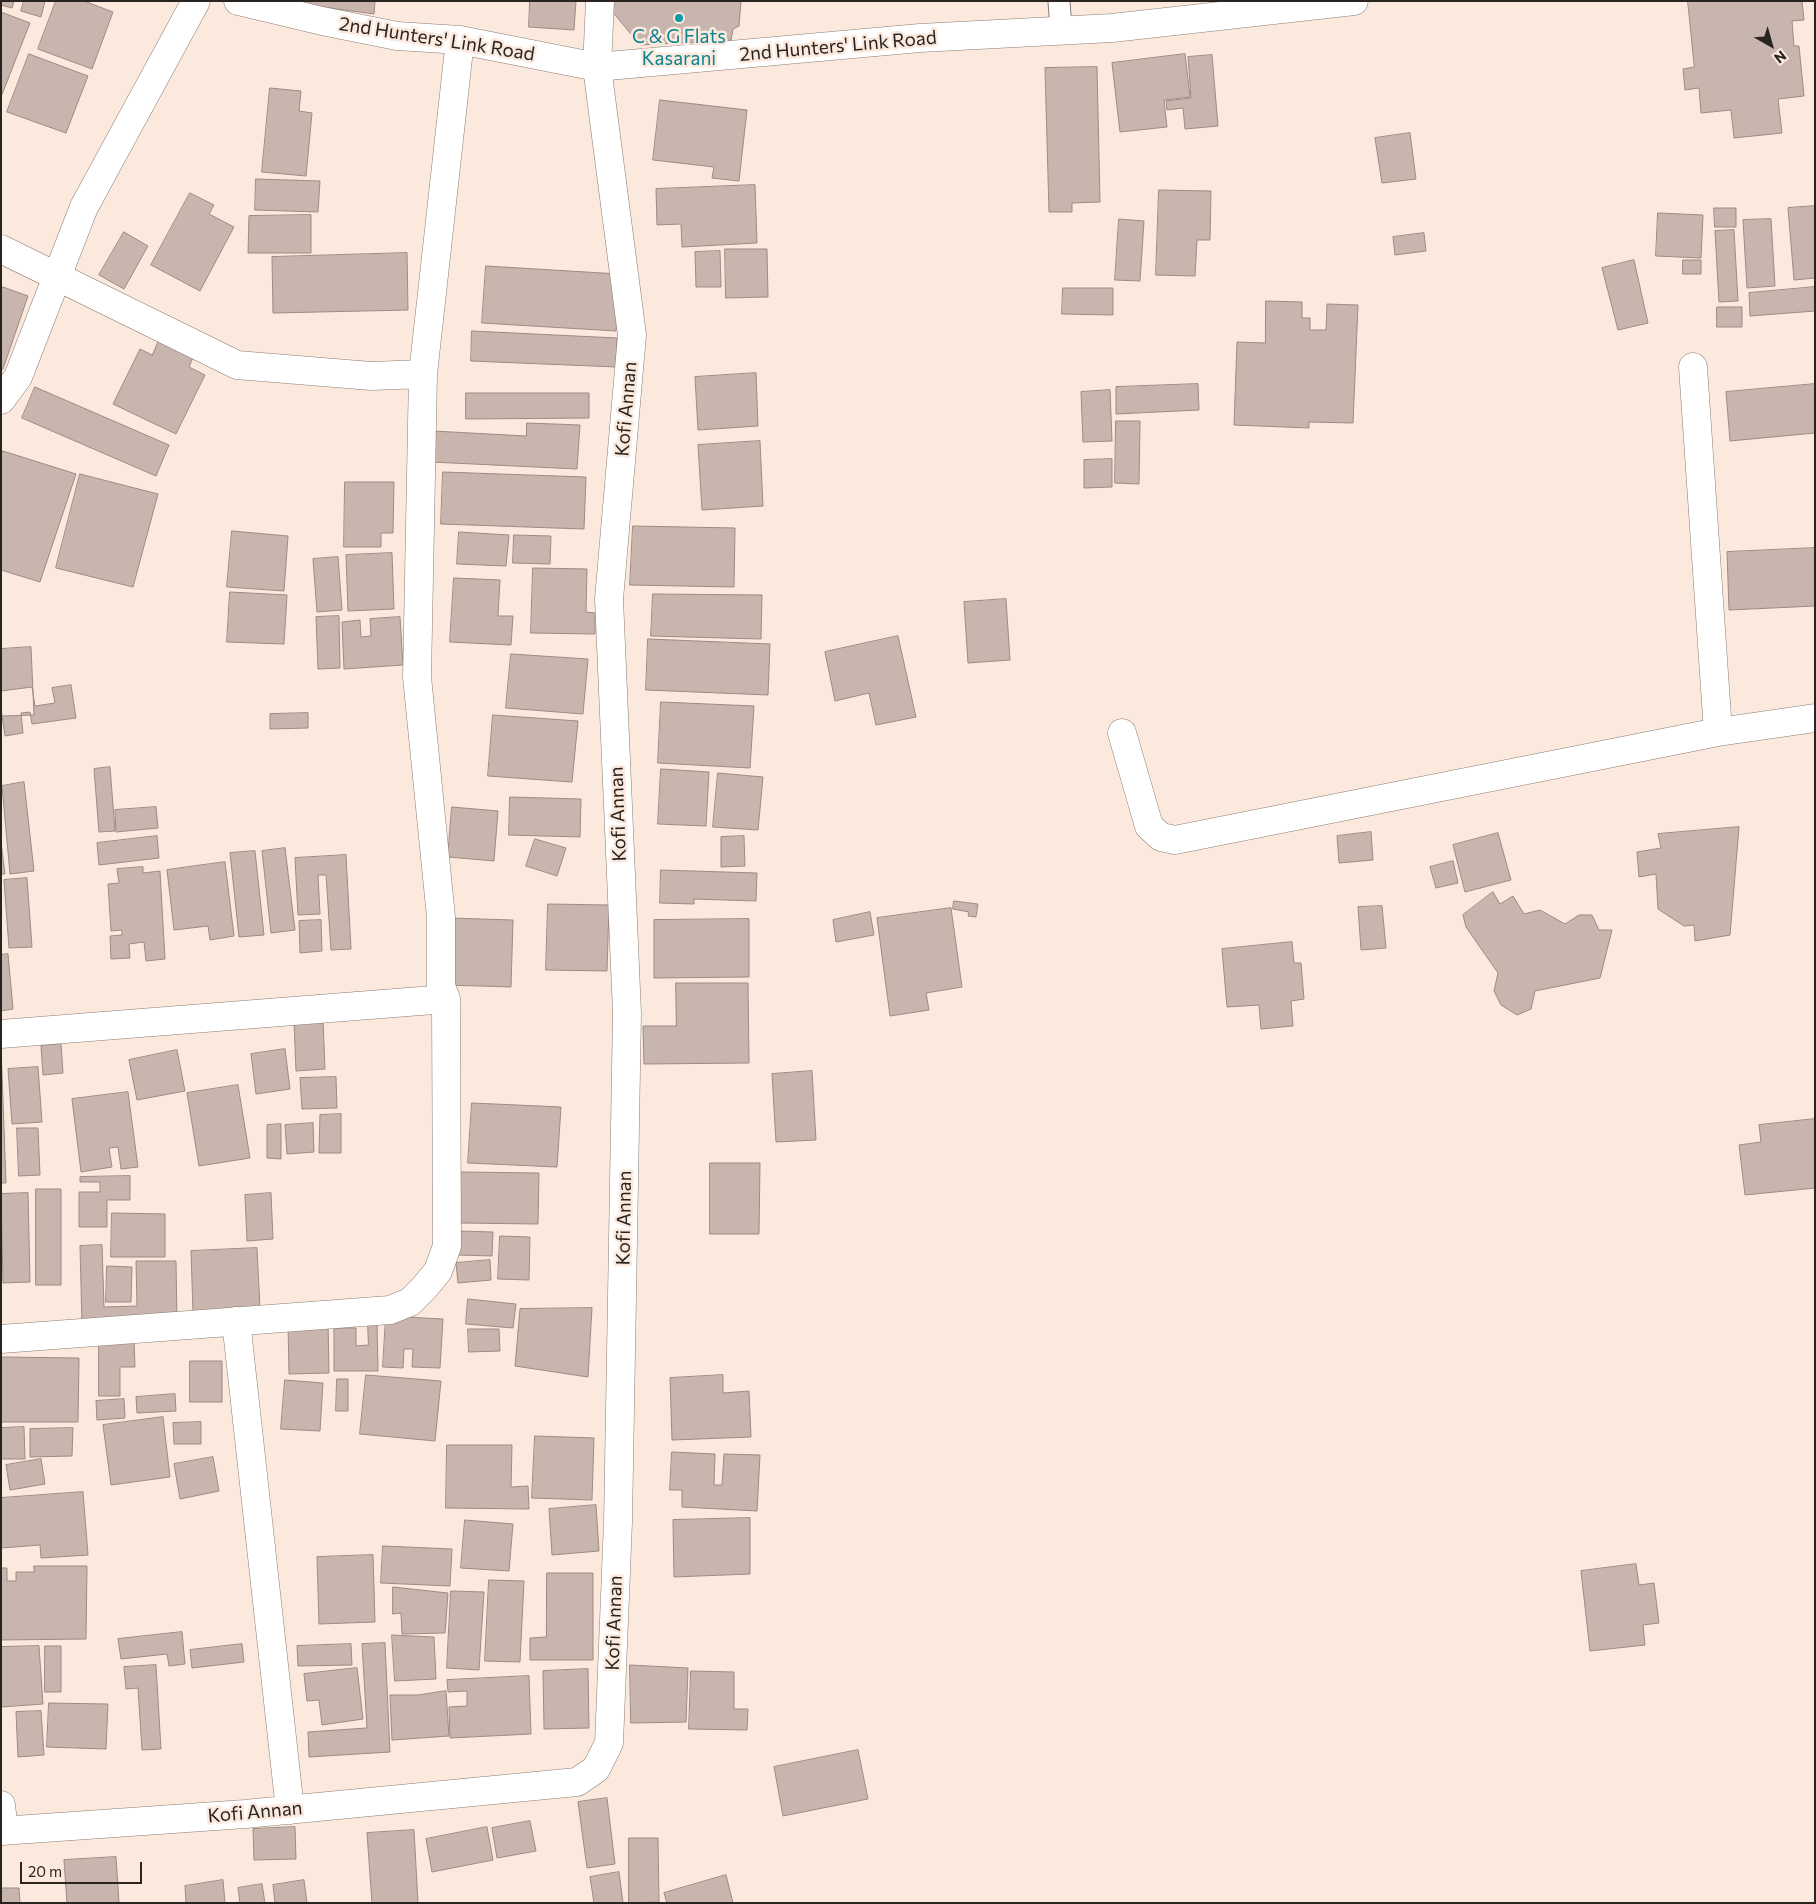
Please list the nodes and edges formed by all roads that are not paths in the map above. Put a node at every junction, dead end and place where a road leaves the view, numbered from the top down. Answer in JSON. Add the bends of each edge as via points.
{"nodes":[{"id":1,"x":196,"y":1,"type":"edge"},
{"id":2,"x":238,"y":1,"type":"edge"},
{"id":3,"x":600,"y":1,"type":"edge"},
{"id":4,"x":1059,"y":1,"type":"edge"},
{"id":5,"x":1354,"y":1,"type":"edge"},
{"id":6,"x":1062,"y":30,"type":"junction"},
{"id":7,"x":460,"y":40,"type":"junction"},
{"id":8,"x":597,"y":67,"type":"junction"},
{"id":9,"x":1,"y":249,"type":"edge"},
{"id":10,"x":58,"y":276,"type":"junction"},
{"id":11,"x":1694,"y":367,"type":"dead end"},
{"id":12,"x":424,"y":374,"type":"junction"},
{"id":13,"x":1,"y":400,"type":"edge"},
{"id":14,"x":1815,"y":718,"type":"edge"},
{"id":15,"x":1718,"y":732,"type":"junction"},
{"id":16,"x":1122,"y":733,"type":"dead end"},
{"id":17,"x":446,"y":999,"type":"junction"},
{"id":18,"x":1,"y":1034,"type":"edge"},
{"id":19,"x":236,"y":1322,"type":"junction"},
{"id":20,"x":1,"y":1339,"type":"edge"},
{"id":21,"x":290,"y":1810,"type":"junction"},
{"id":22,"x":2,"y":1822,"type":"edge"}],
"edges":[{"from":1,"to":10,"type":"street","via":[[84,207]]},
{"from":2,"to":7,"type":"street","name":"2nd Hunters' Link Road","via":[[398,36]]},
{"from":3,"to":8,"type":"street","name":"Kofi Annan"},
{"from":4,"to":6,"type":"lane"},
{"from":5,"to":6,"type":"street","name":"2nd Hunters' Link Road","via":[[1112,28]]},
{"from":6,"to":8,"type":"street","name":"2nd Hunters' Link Road","via":[[920,38]]},
{"from":7,"to":8,"type":"street","name":"2nd Hunters' Link Road"},
{"from":7,"to":12,"type":"street"},
{"from":8,"to":21,"type":"street","name":"Kofi Annan","via":[[632,335],[609,599],[627,1013],[618,1522],[609,1743],[596,1770],[577,1782]]},
{"from":9,"to":10,"type":"street"},
{"from":10,"to":12,"type":"street","via":[[237,365],[371,376]]},
{"from":10,"to":13,"type":"street","via":[[18,377]]},
{"from":11,"to":15,"type":"street"},
{"from":12,"to":17,"type":"street","via":[[417,677],[441,917],[441,986]]},
{"from":14,"to":15,"type":"street"},
{"from":15,"to":16,"type":"street","via":[[1175,840],[1161,837],[1150,826]]},
{"from":17,"to":18,"type":"street"},
{"from":17,"to":19,"type":"street","via":[[447,1246],[438,1271],[410,1302],[390,1310]]},
{"from":19,"to":20,"type":"street"},
{"from":19,"to":21,"type":"street"},
{"from":21,"to":22,"type":"street","name":"Kofi Annan"}]}
